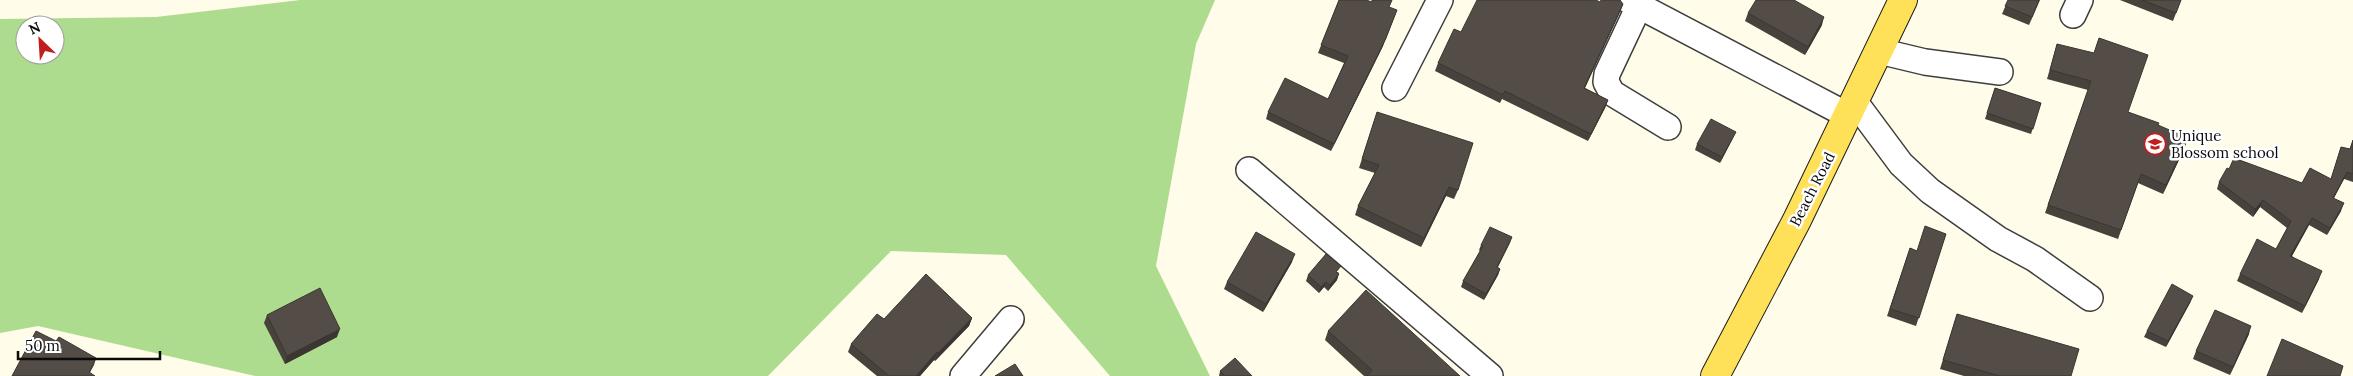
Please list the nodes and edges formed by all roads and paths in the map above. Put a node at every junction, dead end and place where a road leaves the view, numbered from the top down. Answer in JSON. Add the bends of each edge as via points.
{"nodes":[{"id":1,"x":1440,"y":0,"type":"edge"},
{"id":2,"x":1903,"y":0,"type":"edge"},
{"id":3,"x":1634,"y":3,"type":"edge"},
{"id":4,"x":1879,"y":51,"type":"junction"},
{"id":5,"x":2000,"y":72,"type":"dead end"},
{"id":6,"x":1395,"y":88,"type":"dead end"},
{"id":7,"x":1852,"y":109,"type":"junction"},
{"id":8,"x":1668,"y":127,"type":"dead end"},
{"id":9,"x":1249,"y":170,"type":"dead end"},
{"id":10,"x":2090,"y":298,"type":"dead end"},
{"id":11,"x":1011,"y":319,"type":"dead end"},
{"id":12,"x":963,"y":376,"type":"edge"},
{"id":13,"x":1490,"y":376,"type":"edge"},
{"id":14,"x":1716,"y":376,"type":"edge"}],
"edges":[{"from":1,"to":6,"type":"street"},
{"from":2,"to":4,"type":"main road","name":"Beach Road"},
{"from":3,"to":7,"type":"street"},
{"from":3,"to":8,"type":"street","via":[[1606,82],[1612,93]]},
{"from":4,"to":5,"type":"street","via":[[1926,62]]},
{"from":4,"to":7,"type":"main road","name":"Beach Road"},
{"from":7,"to":10,"type":"street","via":[[1930,191]]},
{"from":7,"to":14,"type":"main road","name":"Beach Road"},
{"from":9,"to":13,"type":"street"},
{"from":11,"to":12,"type":"street"}]}
